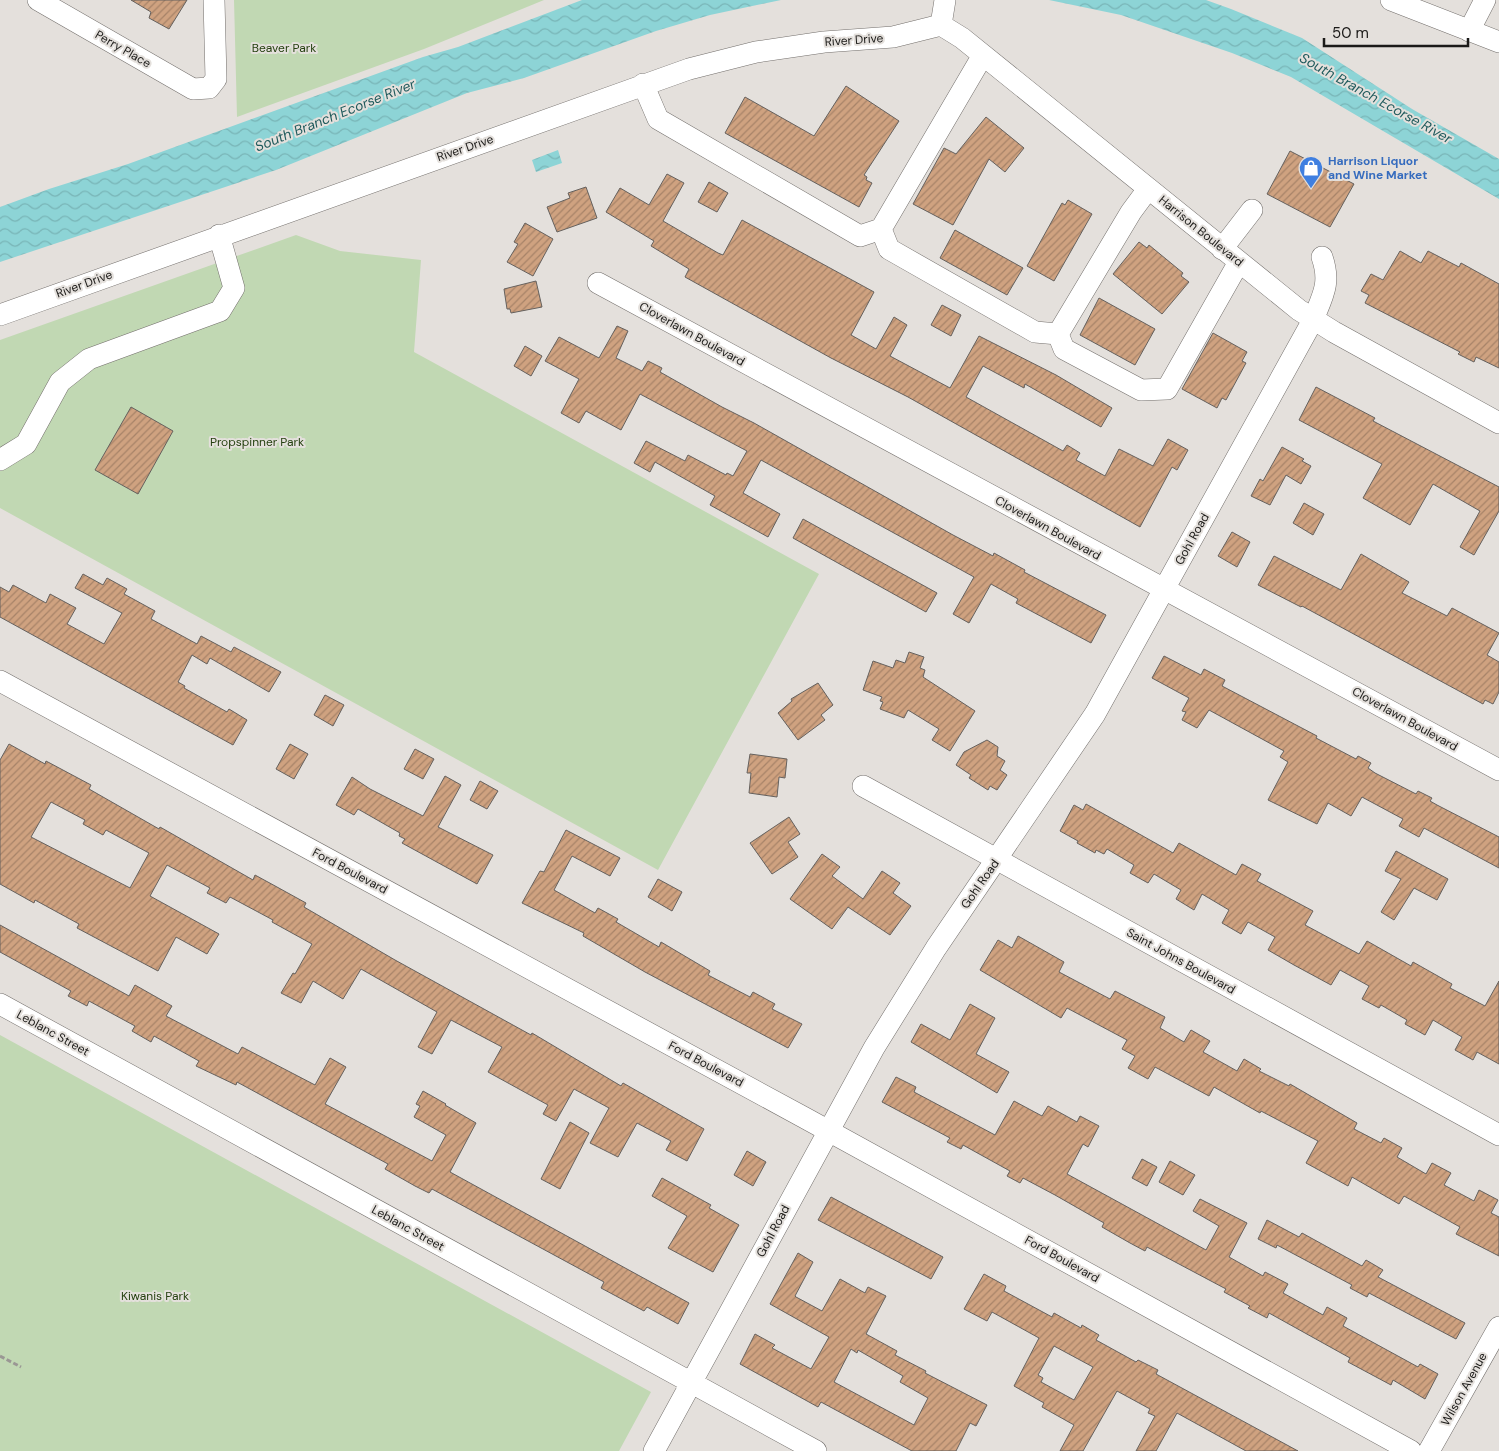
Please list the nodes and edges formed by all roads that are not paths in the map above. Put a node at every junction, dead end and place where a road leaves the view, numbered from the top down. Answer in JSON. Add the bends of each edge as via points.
{"nodes":[{"id":1,"x":38,"y":0,"type":"edge"},
{"id":2,"x":214,"y":0,"type":"edge"},
{"id":3,"x":945,"y":0,"type":"edge"},
{"id":4,"x":1390,"y":0,"type":"edge"},
{"id":5,"x":1486,"y":0,"type":"edge"},
{"id":6,"x":941,"y":24,"type":"junction"},
{"id":7,"x":1469,"y":31,"type":"junction"},
{"id":8,"x":1499,"y":42,"type":"edge"},
{"id":9,"x":983,"y":55,"type":"junction"},
{"id":10,"x":643,"y":84,"type":"junction"},
{"id":11,"x":1148,"y":188,"type":"junction"},
{"id":12,"x":1252,"y":210,"type":"dead end"},
{"id":13,"x":881,"y":229,"type":"junction"},
{"id":14,"x":219,"y":235,"type":"junction"},
{"id":15,"x":1222,"y":249,"type":"junction"},
{"id":16,"x":1322,"y":257,"type":"dead end"},
{"id":17,"x":1239,"y":262,"type":"junction"},
{"id":18,"x":598,"y":283,"type":"dead end"},
{"id":19,"x":0,"y":314,"type":"edge"},
{"id":20,"x":1313,"y":320,"type":"junction"},
{"id":21,"x":1058,"y":334,"type":"junction"},
{"id":22,"x":1499,"y":423,"type":"edge"},
{"id":23,"x":0,"y":460,"type":"edge"},
{"id":24,"x":1165,"y":590,"type":"junction"},
{"id":25,"x":0,"y":681,"type":"edge"},
{"id":26,"x":1499,"y":770,"type":"edge"},
{"id":27,"x":863,"y":786,"type":"dead end"},
{"id":28,"x":997,"y":860,"type":"junction"},
{"id":29,"x":0,"y":1004,"type":"edge"},
{"id":30,"x":827,"y":1130,"type":"junction"},
{"id":31,"x":1499,"y":1136,"type":"edge"},
{"id":32,"x":1499,"y":1327,"type":"edge"},
{"id":33,"x":691,"y":1382,"type":"junction"},
{"id":34,"x":654,"y":1451,"type":"edge"},
{"id":35,"x":816,"y":1451,"type":"edge"},
{"id":36,"x":1411,"y":1451,"type":"edge"},
{"id":37,"x":1429,"y":1451,"type":"edge"}],
"edges":[{"from":1,"to":2,"type":"street","name":"Perry Place","via":[[193,89],[209,88],[216,79]]},
{"from":3,"to":6,"type":"street"},
{"from":4,"to":7,"type":"street"},
{"from":5,"to":7,"type":"street"},
{"from":6,"to":9,"type":"street","name":"Harrison Boulevard"},
{"from":6,"to":10,"type":"street","name":"River Drive","via":[[893,37],[824,42],[756,52]]},
{"from":7,"to":8,"type":"street"},
{"from":9,"to":11,"type":"street","name":"Harrison Boulevard"},
{"from":9,"to":13,"type":"street"},
{"from":10,"to":13,"type":"street","via":[[658,119],[860,236]]},
{"from":10,"to":14,"type":"street","name":"River Drive"},
{"from":11,"to":15,"type":"street","name":"Harrison Boulevard"},
{"from":11,"to":21,"type":"street"},
{"from":12,"to":15,"type":"street"},
{"from":13,"to":21,"type":"street","via":[[889,249],[1035,332]]},
{"from":14,"to":19,"type":"street","name":"River Drive"},
{"from":14,"to":23,"type":"street","via":[[234,288],[220,311],[89,360],[60,382],[26,444]]},
{"from":15,"to":17,"type":"street","name":"Harrison Boulevard"},
{"from":16,"to":20,"type":"street","name":"Gohl Road","via":[[1327,272],[1323,295]]},
{"from":17,"to":20,"type":"street","name":"Harrison Boulevard"},
{"from":17,"to":21,"type":"street","via":[[1168,389],[1142,390],[1064,349]]},
{"from":18,"to":24,"type":"street","name":"Cloverlawn Boulevard"},
{"from":20,"to":22,"type":"street","name":"Harrison Boulevard"},
{"from":20,"to":24,"type":"street","name":"Gohl Road"},
{"from":24,"to":26,"type":"street","name":"Cloverlawn Boulevard"},
{"from":24,"to":28,"type":"street","name":"Gohl Road","via":[[1096,714]]},
{"from":25,"to":30,"type":"street","name":"Ford Boulevard"},
{"from":27,"to":28,"type":"street","name":"Saint Johns Boulevard"},
{"from":28,"to":30,"type":"street","name":"Gohl Road","via":[[908,990]]},
{"from":28,"to":31,"type":"street","name":"Saint Johns Boulevard"},
{"from":29,"to":33,"type":"street","name":"Leblanc Street"},
{"from":30,"to":33,"type":"street","name":"Gohl Road"},
{"from":30,"to":36,"type":"street","name":"Ford Boulevard"},
{"from":32,"to":37,"type":"street","name":"Wilson Avenue"},
{"from":33,"to":34,"type":"street","name":"Gohl Road"},
{"from":33,"to":35,"type":"street","name":"Leblanc Street"}]}
